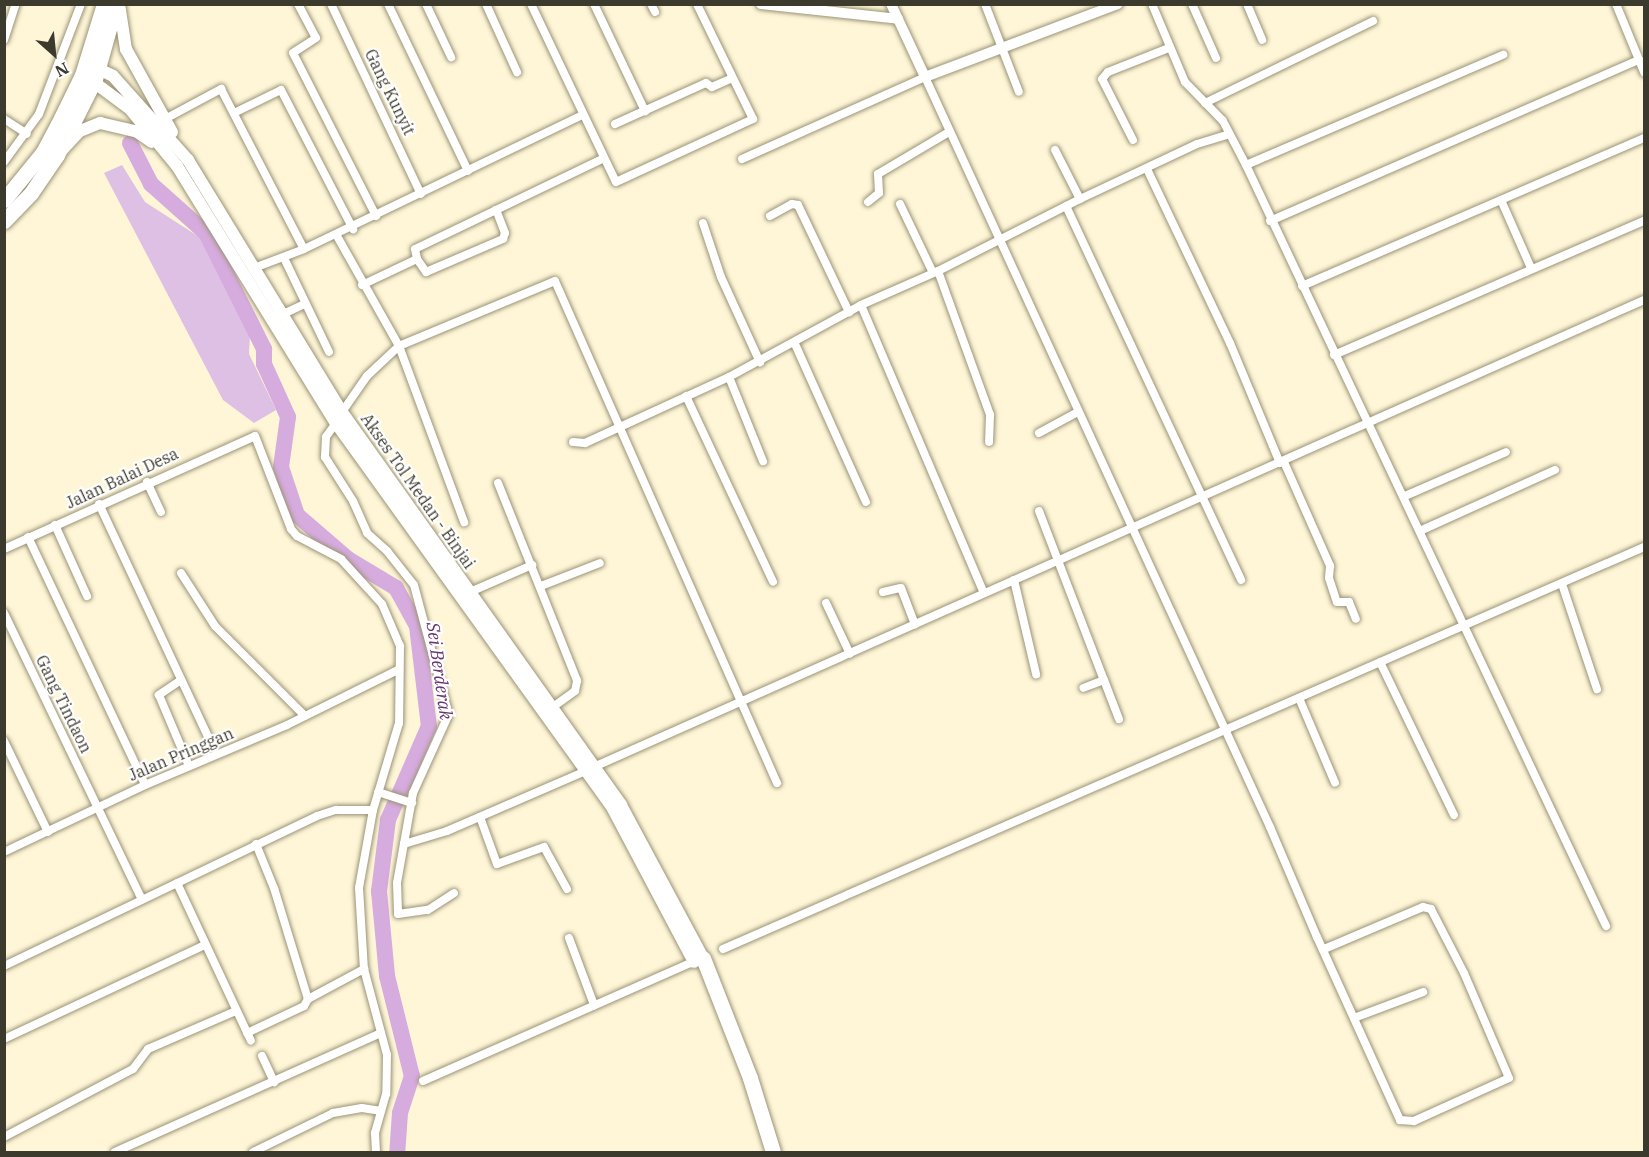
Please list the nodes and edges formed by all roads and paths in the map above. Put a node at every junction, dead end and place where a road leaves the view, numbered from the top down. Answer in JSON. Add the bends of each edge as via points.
{"nodes":[{"id":1,"x":16,"y":4,"type":"edge"},
{"id":2,"x":81,"y":4,"type":"edge"},
{"id":3,"x":104,"y":4,"type":"edge"},
{"id":4,"x":117,"y":4,"type":"edge"},
{"id":5,"x":298,"y":4,"type":"edge"},
{"id":6,"x":331,"y":4,"type":"edge"},
{"id":7,"x":388,"y":4,"type":"edge"},
{"id":8,"x":426,"y":4,"type":"edge"},
{"id":9,"x":486,"y":4,"type":"edge"},
{"id":10,"x":531,"y":4,"type":"edge"},
{"id":11,"x":594,"y":4,"type":"edge"},
{"id":12,"x":697,"y":4,"type":"edge"},
{"id":13,"x":761,"y":4,"type":"edge"},
{"id":14,"x":891,"y":4,"type":"edge"},
{"id":15,"x":985,"y":4,"type":"edge"},
{"id":16,"x":1118,"y":4,"type":"edge"},
{"id":17,"x":1152,"y":4,"type":"edge"},
{"id":18,"x":1192,"y":4,"type":"edge"},
{"id":19,"x":1246,"y":4,"type":"edge"},
{"id":20,"x":1616,"y":4,"type":"edge"},
{"id":21,"x":789,"y":6,"type":"edge"},
{"id":22,"x":898,"y":19,"type":"junction"},
{"id":23,"x":1373,"y":21,"type":"dead end"},
{"id":24,"x":4,"y":40,"type":"edge"},
{"id":25,"x":1262,"y":40,"type":"dead end"},
{"id":26,"x":1000,"y":48,"type":"junction"},
{"id":27,"x":1169,"y":48,"type":"junction"},
{"id":28,"x":1503,"y":55,"type":"dead end"},
{"id":29,"x":451,"y":57,"type":"dead end"},
{"id":30,"x":1216,"y":58,"type":"dead end"},
{"id":31,"x":1639,"y":60,"type":"junction"},
{"id":32,"x":90,"y":72,"type":"junction"},
{"id":33,"x":517,"y":72,"type":"dead end"},
{"id":34,"x":1644,"y":72,"type":"edge"},
{"id":35,"x":925,"y":77,"type":"junction"},
{"id":36,"x":732,"y":78,"type":"junction"},
{"id":37,"x":1019,"y":92,"type":"dead end"},
{"id":38,"x":1205,"y":103,"type":"junction"},
{"id":39,"x":645,"y":111,"type":"junction"},
{"id":40,"x":236,"y":112,"type":"junction"},
{"id":41,"x":582,"y":115,"type":"junction"},
{"id":42,"x":4,"y":119,"type":"edge"},
{"id":43,"x":165,"y":119,"type":"junction"},
{"id":44,"x":615,"y":124,"type":"dead end"},
{"id":45,"x":949,"y":132,"type":"junction"},
{"id":46,"x":27,"y":134,"type":"junction"},
{"id":47,"x":1229,"y":134,"type":"junction"},
{"id":48,"x":1644,"y":138,"type":"edge"},
{"id":49,"x":1133,"y":140,"type":"dead end"},
{"id":50,"x":1055,"y":150,"type":"dead end"},
{"id":51,"x":165,"y":151,"type":"junction"},
{"id":52,"x":184,"y":153,"type":"junction"},
{"id":53,"x":57,"y":155,"type":"junction"},
{"id":54,"x":602,"y":159,"type":"junction"},
{"id":55,"x":742,"y":159,"type":"dead end"},
{"id":56,"x":4,"y":162,"type":"edge"},
{"id":57,"x":1246,"y":165,"type":"junction"},
{"id":58,"x":1147,"y":169,"type":"junction"},
{"id":59,"x":468,"y":171,"type":"junction"},
{"id":60,"x":421,"y":194,"type":"junction"},
{"id":61,"x":1080,"y":199,"type":"junction"},
{"id":62,"x":4,"y":200,"type":"edge"},
{"id":63,"x":1502,"y":200,"type":"junction"},
{"id":64,"x":868,"y":202,"type":"dead end"},
{"id":65,"x":900,"y":204,"type":"dead end"},
{"id":66,"x":1066,"y":206,"type":"junction"},
{"id":67,"x":496,"y":210,"type":"junction"},
{"id":68,"x":375,"y":216,"type":"junction"},
{"id":69,"x":770,"y":216,"type":"dead end"},
{"id":70,"x":4,"y":221,"type":"edge"},
{"id":71,"x":1270,"y":221,"type":"junction"},
{"id":72,"x":1644,"y":221,"type":"edge"},
{"id":73,"x":703,"y":223,"type":"dead end"},
{"id":74,"x":352,"y":228,"type":"junction"},
{"id":75,"x":337,"y":236,"type":"junction"},
{"id":76,"x":999,"y":239,"type":"junction"},
{"id":77,"x":304,"y":249,"type":"junction"},
{"id":78,"x":284,"y":258,"type":"junction"},
{"id":79,"x":417,"y":259,"type":"junction"},
{"id":80,"x":1531,"y":267,"type":"junction"},
{"id":81,"x":254,"y":268,"type":"junction"},
{"id":82,"x":936,"y":272,"type":"junction"},
{"id":83,"x":362,"y":285,"type":"junction"},
{"id":84,"x":1302,"y":286,"type":"junction"},
{"id":85,"x":1644,"y":300,"type":"edge"},
{"id":86,"x":305,"y":304,"type":"junction"},
{"id":87,"x":861,"y":305,"type":"junction"},
{"id":88,"x":849,"y":312,"type":"junction"},
{"id":89,"x":278,"y":317,"type":"junction"},
{"id":90,"x":795,"y":344,"type":"junction"},
{"id":91,"x":399,"y":346,"type":"junction"},
{"id":92,"x":330,"y":352,"type":"dead end"},
{"id":93,"x":1335,"y":355,"type":"junction"},
{"id":94,"x":760,"y":362,"type":"junction"},
{"id":95,"x":729,"y":377,"type":"junction"},
{"id":96,"x":686,"y":396,"type":"junction"},
{"id":97,"x":1076,"y":413,"type":"junction"},
{"id":98,"x":339,"y":418,"type":"junction"},
{"id":99,"x":1368,"y":423,"type":"junction"},
{"id":100,"x":617,"y":427,"type":"junction"},
{"id":101,"x":1039,"y":433,"type":"dead end"},
{"id":102,"x":573,"y":442,"type":"dead end"},
{"id":103,"x":989,"y":442,"type":"dead end"},
{"id":104,"x":1506,"y":452,"type":"dead end"},
{"id":105,"x":763,"y":461,"type":"dead end"},
{"id":106,"x":1282,"y":462,"type":"junction"},
{"id":107,"x":1555,"y":470,"type":"dead end"},
{"id":108,"x":147,"y":482,"type":"junction"},
{"id":109,"x":498,"y":483,"type":"dead end"},
{"id":110,"x":1405,"y":496,"type":"junction"},
{"id":111,"x":1202,"y":498,"type":"junction"},
{"id":112,"x":866,"y":502,"type":"dead end"},
{"id":113,"x":99,"y":504,"type":"junction"},
{"id":114,"x":1039,"y":511,"type":"dead end"},
{"id":115,"x":161,"y":512,"type":"dead end"},
{"id":116,"x":464,"y":522,"type":"dead end"},
{"id":117,"x":55,"y":525,"type":"junction"},
{"id":118,"x":1131,"y":529,"type":"junction"},
{"id":119,"x":1422,"y":530,"type":"junction"},
{"id":120,"x":28,"y":537,"type":"junction"},
{"id":121,"x":1644,"y":547,"type":"edge"},
{"id":122,"x":4,"y":549,"type":"edge"},
{"id":123,"x":1058,"y":562,"type":"junction"},
{"id":124,"x":600,"y":563,"type":"dead end"},
{"id":125,"x":532,"y":564,"type":"junction"},
{"id":126,"x":181,"y":573,"type":"dead end"},
{"id":127,"x":1014,"y":580,"type":"junction"},
{"id":128,"x":1241,"y":580,"type":"dead end"},
{"id":129,"x":773,"y":582,"type":"dead end"},
{"id":130,"x":1562,"y":584,"type":"junction"},
{"id":131,"x":541,"y":586,"type":"junction"},
{"id":132,"x":470,"y":592,"type":"junction"},
{"id":133,"x":883,"y":592,"type":"dead end"},
{"id":134,"x":984,"y":593,"type":"junction"},
{"id":135,"x":87,"y":596,"type":"dead end"},
{"id":136,"x":826,"y":603,"type":"dead end"},
{"id":137,"x":4,"y":613,"type":"edge"},
{"id":138,"x":1356,"y":619,"type":"dead end"},
{"id":139,"x":915,"y":624,"type":"junction"},
{"id":140,"x":1464,"y":626,"type":"junction"},
{"id":141,"x":509,"y":652,"type":"junction"},
{"id":142,"x":850,"y":654,"type":"junction"},
{"id":143,"x":1380,"y":663,"type":"junction"},
{"id":144,"x":398,"y":670,"type":"junction"},
{"id":145,"x":1036,"y":674,"type":"dead end"},
{"id":146,"x":181,"y":680,"type":"junction"},
{"id":147,"x":1104,"y":680,"type":"junction"},
{"id":148,"x":1083,"y":688,"type":"dead end"},
{"id":149,"x":1598,"y":689,"type":"dead end"},
{"id":150,"x":1299,"y":698,"type":"junction"},
{"id":151,"x":741,"y":702,"type":"junction"},
{"id":152,"x":554,"y":706,"type":"junction"},
{"id":153,"x":305,"y":716,"type":"junction"},
{"id":154,"x":1119,"y":719,"type":"dead end"},
{"id":155,"x":1224,"y":732,"type":"junction"},
{"id":156,"x":209,"y":740,"type":"dead end"},
{"id":157,"x":4,"y":741,"type":"edge"},
{"id":158,"x":189,"y":766,"type":"junction"},
{"id":159,"x":592,"y":768,"type":"junction"},
{"id":160,"x":777,"y":783,"type":"dead end"},
{"id":161,"x":1335,"y":783,"type":"dead end"},
{"id":162,"x":145,"y":785,"type":"junction"},
{"id":163,"x":381,"y":793,"type":"junction"},
{"id":164,"x":409,"y":802,"type":"junction"},
{"id":165,"x":98,"y":808,"type":"junction"},
{"id":166,"x":373,"y":810,"type":"junction"},
{"id":167,"x":1454,"y":815,"type":"dead end"},
{"id":168,"x":480,"y":816,"type":"junction"},
{"id":169,"x":48,"y":832,"type":"junction"},
{"id":170,"x":256,"y":844,"type":"junction"},
{"id":171,"x":404,"y":844,"type":"junction"},
{"id":172,"x":4,"y":852,"type":"edge"},
{"id":173,"x":177,"y":883,"type":"junction"},
{"id":174,"x":567,"y":889,"type":"dead end"},
{"id":175,"x":454,"y":894,"type":"dead end"},
{"id":176,"x":142,"y":900,"type":"junction"},
{"id":177,"x":1606,"y":926,"type":"dead end"},
{"id":178,"x":569,"y":938,"type":"dead end"},
{"id":179,"x":205,"y":945,"type":"junction"},
{"id":180,"x":723,"y":949,"type":"dead end"},
{"id":181,"x":1324,"y":949,"type":"junction"},
{"id":182,"x":699,"y":960,"type":"junction"},
{"id":183,"x":4,"y":966,"type":"edge"},
{"id":184,"x":364,"y":969,"type":"junction"},
{"id":185,"x":1423,"y":992,"type":"dead end"},
{"id":186,"x":308,"y":999,"type":"junction"},
{"id":187,"x":594,"y":1005,"type":"junction"},
{"id":188,"x":236,"y":1011,"type":"junction"},
{"id":189,"x":1354,"y":1018,"type":"junction"},
{"id":190,"x":247,"y":1033,"type":"junction"},
{"id":191,"x":381,"y":1033,"type":"junction"},
{"id":192,"x":4,"y":1039,"type":"edge"},
{"id":193,"x":251,"y":1041,"type":"dead end"},
{"id":194,"x":262,"y":1056,"type":"dead end"},
{"id":195,"x":274,"y":1082,"type":"junction"},
{"id":196,"x":423,"y":1082,"type":"dead end"},
{"id":197,"x":380,"y":1111,"type":"junction"},
{"id":198,"x":4,"y":1137,"type":"edge"},
{"id":199,"x":115,"y":1152,"type":"edge"},
{"id":200,"x":253,"y":1152,"type":"edge"},
{"id":201,"x":376,"y":1152,"type":"edge"},
{"id":202,"x":762,"y":1152,"type":"edge"},
{"id":203,"x":773,"y":1152,"type":"edge"}],
"edges":[{"from":1,"to":24,"type":"street"},
{"from":2,"to":46,"type":"street","via":[[64,57]]},
{"from":3,"to":32,"type":"highway"},
{"from":4,"to":32,"type":"highway"},
{"from":4,"to":43,"type":"main road","via":[[126,49]]},
{"from":5,"to":68,"type":"street","via":[[316,38],[293,53]]},
{"from":6,"to":60,"type":"street","name":"Gang Kunyit"},
{"from":7,"to":59,"type":"street"},
{"from":8,"to":29,"type":"street"},
{"from":9,"to":33,"type":"street"},
{"from":10,"to":41,"type":"street"},
{"from":11,"to":39,"type":"street"},
{"from":12,"to":36,"type":"street"},
{"from":13,"to":21,"type":"street"},
{"from":14,"to":22,"type":"street"},
{"from":15,"to":26,"type":"street"},
{"from":16,"to":26,"type":"street"},
{"from":17,"to":27,"type":"street"},
{"from":18,"to":30,"type":"street"},
{"from":19,"to":25,"type":"street"},
{"from":20,"to":31,"type":"street"},
{"from":21,"to":22,"type":"street"},
{"from":22,"to":35,"type":"street"},
{"from":23,"to":38,"type":"street"},
{"from":26,"to":35,"type":"street"},
{"from":26,"to":37,"type":"street"},
{"from":27,"to":38,"type":"street","via":[[1189,88]]},
{"from":27,"to":49,"type":"street","via":[[1108,72],[1102,79]]},
{"from":28,"to":57,"type":"street"},
{"from":31,"to":34,"type":"street"},
{"from":31,"to":71,"type":"street"},
{"from":32,"to":51,"type":"main road","name":"Akses Tol Medan - Binjai","via":[[130,109]]},
{"from":32,"to":52,"type":"main road","name":"Akses Tol Medan - Binjai","via":[[113,76]]},
{"from":32,"to":53,"type":"highway"},
{"from":32,"to":62,"type":"highway","via":[[43,152]]},
{"from":35,"to":45,"type":"street"},
{"from":35,"to":55,"type":"street"},
{"from":36,"to":39,"type":"street","via":[[711,87],[706,83]]},
{"from":36,"to":54,"type":"street","via":[[753,119],[616,182]]},
{"from":38,"to":47,"type":"street","via":[[1223,121]]},
{"from":39,"to":44,"type":"street"},
{"from":40,"to":43,"type":"street","via":[[219,89]]},
{"from":40,"to":74,"type":"street","via":[[281,90]]},
{"from":40,"to":77,"type":"street"},
{"from":41,"to":54,"type":"street"},
{"from":41,"to":59,"type":"street"},
{"from":42,"to":46,"type":"street"},
{"from":43,"to":52,"type":"main road"},
{"from":45,"to":64,"type":"street","via":[[878,174],[879,193]]},
{"from":45,"to":76,"type":"street"},
{"from":46,"to":56,"type":"street"},
{"from":47,"to":57,"type":"street"},
{"from":47,"to":58,"type":"street","via":[[1197,144]]},
{"from":48,"to":63,"type":"street"},
{"from":50,"to":61,"type":"street"},
{"from":51,"to":53,"type":"main road","via":[[136,131],[100,123],[80,131]]},
{"from":51,"to":89,"type":"main road","name":"Akses Tol Medan - Binjai"},
{"from":52,"to":81,"type":"main road","name":"Akses Tol Medan - Binjai"},
{"from":53,"to":70,"type":"highway","via":[[31,193]]},
{"from":54,"to":67,"type":"street"},
{"from":57,"to":71,"type":"street"},
{"from":58,"to":61,"type":"street"},
{"from":58,"to":106,"type":"street"},
{"from":59,"to":60,"type":"street"},
{"from":60,"to":68,"type":"street"},
{"from":61,"to":66,"type":"street"},
{"from":63,"to":80,"type":"street"},
{"from":63,"to":84,"type":"street"},
{"from":65,"to":82,"type":"street"},
{"from":66,"to":76,"type":"street"},
{"from":66,"to":111,"type":"street"},
{"from":67,"to":79,"type":"street","via":[[415,249]]},
{"from":67,"to":79,"type":"street","via":[[505,233],[503,239],[426,272]]},
{"from":68,"to":74,"type":"street"},
{"from":69,"to":88,"type":"street","via":[[792,204],[798,205]]},
{"from":71,"to":84,"type":"street"},
{"from":72,"to":80,"type":"street"},
{"from":73,"to":94,"type":"street","via":[[721,277]]},
{"from":74,"to":75,"type":"street"},
{"from":75,"to":77,"type":"street"},
{"from":75,"to":83,"type":"street"},
{"from":76,"to":82,"type":"street"},
{"from":76,"to":97,"type":"street"},
{"from":77,"to":78,"type":"street"},
{"from":78,"to":81,"type":"street"},
{"from":78,"to":86,"type":"street"},
{"from":79,"to":83,"type":"street"},
{"from":80,"to":93,"type":"street"},
{"from":81,"to":89,"type":"main road","name":"Akses Tol Medan - Binjai"},
{"from":82,"to":87,"type":"street"},
{"from":82,"to":103,"type":"street","via":[[990,415]]},
{"from":83,"to":91,"type":"street"},
{"from":84,"to":93,"type":"street"},
{"from":85,"to":99,"type":"street"},
{"from":86,"to":89,"type":"street"},
{"from":86,"to":92,"type":"street"},
{"from":87,"to":88,"type":"street"},
{"from":87,"to":134,"type":"street"},
{"from":88,"to":90,"type":"street"},
{"from":89,"to":98,"type":"main road","name":"Akses Tol Medan - Binjai"},
{"from":90,"to":94,"type":"street"},
{"from":90,"to":112,"type":"street"},
{"from":91,"to":98,"type":"street","via":[[367,376]]},
{"from":91,"to":100,"type":"street","via":[[555,281]]},
{"from":91,"to":116,"type":"street"},
{"from":93,"to":99,"type":"street"},
{"from":94,"to":95,"type":"street"},
{"from":95,"to":96,"type":"street"},
{"from":95,"to":105,"type":"street"},
{"from":96,"to":100,"type":"street"},
{"from":96,"to":129,"type":"street"},
{"from":97,"to":101,"type":"street"},
{"from":97,"to":118,"type":"street"},
{"from":98,"to":132,"type":"main road","name":"Akses Tol Medan - Binjai"},
{"from":98,"to":141,"type":"main road","name":"Akses Tol Medan - Binjai"},
{"from":98,"to":164,"type":"street","via":[[326,437],[325,457],[353,501],[366,533],[387,550],[416,590],[447,708],[448,716]]},
{"from":99,"to":106,"type":"street"},
{"from":99,"to":110,"type":"street"},
{"from":100,"to":102,"type":"street","via":[[585,443]]},
{"from":100,"to":151,"type":"street"},
{"from":104,"to":110,"type":"street"},
{"from":106,"to":111,"type":"street"},
{"from":106,"to":138,"type":"street","via":[[1330,566],[1329,578],[1337,602],[1349,602]]},
{"from":107,"to":119,"type":"street"},
{"from":108,"to":113,"type":"street","name":"Jalan Balai Desa"},
{"from":108,"to":115,"type":"street"},
{"from":108,"to":144,"type":"street","name":"Jalan Balai Desa","via":[[253,436],[291,529],[341,559],[382,604],[400,646]]},
{"from":109,"to":125,"type":"street"},
{"from":110,"to":119,"type":"street"},
{"from":111,"to":118,"type":"street"},
{"from":111,"to":128,"type":"street"},
{"from":113,"to":117,"type":"street","name":"Jalan Balai Desa"},
{"from":113,"to":146,"type":"street"},
{"from":114,"to":123,"type":"street"},
{"from":117,"to":120,"type":"street","name":"Jalan Balai Desa"},
{"from":117,"to":135,"type":"street"},
{"from":118,"to":123,"type":"street"},
{"from":118,"to":155,"type":"street"},
{"from":119,"to":140,"type":"street"},
{"from":120,"to":122,"type":"street","name":"Jalan Balai Desa"},
{"from":120,"to":162,"type":"street"},
{"from":121,"to":130,"type":"street"},
{"from":123,"to":127,"type":"street"},
{"from":123,"to":147,"type":"street"},
{"from":124,"to":131,"type":"street"},
{"from":125,"to":131,"type":"street"},
{"from":125,"to":132,"type":"street"},
{"from":126,"to":153,"type":"street","via":[[215,626]]},
{"from":127,"to":134,"type":"street"},
{"from":127,"to":145,"type":"street"},
{"from":130,"to":140,"type":"street"},
{"from":130,"to":149,"type":"street"},
{"from":131,"to":152,"type":"street","via":[[578,686]]},
{"from":132,"to":141,"type":"main road","name":"Akses Tol Medan - Binjai"},
{"from":133,"to":139,"type":"street","via":[[901,588]]},
{"from":134,"to":139,"type":"street"},
{"from":136,"to":142,"type":"street"},
{"from":137,"to":165,"type":"street","name":"Gang Tindaon"},
{"from":139,"to":142,"type":"street"},
{"from":140,"to":143,"type":"street"},
{"from":140,"to":177,"type":"street"},
{"from":141,"to":152,"type":"main road","name":"Akses Tol Medan - Binjai"},
{"from":141,"to":159,"type":"main road","name":"Akses Tol Medan - Binjai"},
{"from":142,"to":151,"type":"street"},
{"from":143,"to":150,"type":"street"},
{"from":143,"to":167,"type":"street"},
{"from":144,"to":153,"type":"street","name":"Jalan Pringgan"},
{"from":144,"to":163,"type":"street","via":[[399,723]]},
{"from":146,"to":156,"type":"street"},
{"from":146,"to":158,"type":"street","via":[[159,695]]},
{"from":147,"to":148,"type":"street"},
{"from":147,"to":154,"type":"street"},
{"from":150,"to":155,"type":"street"},
{"from":150,"to":161,"type":"street"},
{"from":151,"to":159,"type":"street"},
{"from":151,"to":160,"type":"street"},
{"from":152,"to":159,"type":"main road","name":"Akses Tol Medan - Binjai"},
{"from":153,"to":158,"type":"street","name":"Jalan Pringgan"},
{"from":155,"to":180,"type":"street"},
{"from":155,"to":181,"type":"street"},
{"from":157,"to":169,"type":"street"},
{"from":158,"to":162,"type":"street","name":"Jalan Pringgan"},
{"from":159,"to":168,"type":"street"},
{"from":159,"to":182,"type":"main road","name":"Akses Tol Medan - Binjai","via":[[640,846]]},
{"from":162,"to":165,"type":"street","name":"Jalan Pringgan"},
{"from":163,"to":164,"type":"street"},
{"from":163,"to":166,"type":"street"},
{"from":164,"to":171,"type":"street"},
{"from":165,"to":169,"type":"street","name":"Jalan Pringgan"},
{"from":165,"to":176,"type":"street","name":"Gang Tindaon"},
{"from":166,"to":170,"type":"street","via":[[329,812]]},
{"from":166,"to":184,"type":"street","via":[[359,888]]},
{"from":168,"to":171,"type":"street"},
{"from":168,"to":174,"type":"street","via":[[497,864],[544,848]]},
{"from":169,"to":172,"type":"street","name":"Jalan Pringgan"},
{"from":170,"to":173,"type":"street"},
{"from":170,"to":186,"type":"street","via":[[274,888]]},
{"from":171,"to":175,"type":"street","via":[[397,883],[398,914],[428,910]]},
{"from":173,"to":176,"type":"street"},
{"from":173,"to":179,"type":"street"},
{"from":176,"to":183,"type":"street"},
{"from":178,"to":187,"type":"street"},
{"from":179,"to":188,"type":"street"},
{"from":179,"to":192,"type":"street"},
{"from":181,"to":189,"type":"street"},
{"from":181,"to":189,"type":"street","via":[[1423,907],[1431,909],[1509,1078],[1402,1123]]},
{"from":182,"to":187,"type":"street"},
{"from":182,"to":202,"type":"highway"},
{"from":182,"to":203,"type":"highway","via":[[739,1049]]},
{"from":184,"to":186,"type":"street"},
{"from":184,"to":191,"type":"street"},
{"from":185,"to":189,"type":"street"},
{"from":186,"to":190,"type":"street","via":[[304,1006]]},
{"from":187,"to":196,"type":"street"},
{"from":188,"to":190,"type":"street"},
{"from":188,"to":198,"type":"street","via":[[148,1049],[133,1069]]},
{"from":190,"to":193,"type":"street"},
{"from":191,"to":195,"type":"street"},
{"from":191,"to":197,"type":"street","via":[[387,1076]]},
{"from":194,"to":195,"type":"street"},
{"from":195,"to":199,"type":"street"},
{"from":197,"to":200,"type":"street","via":[[362,1108],[333,1113]]},
{"from":197,"to":201,"type":"street"}]}
